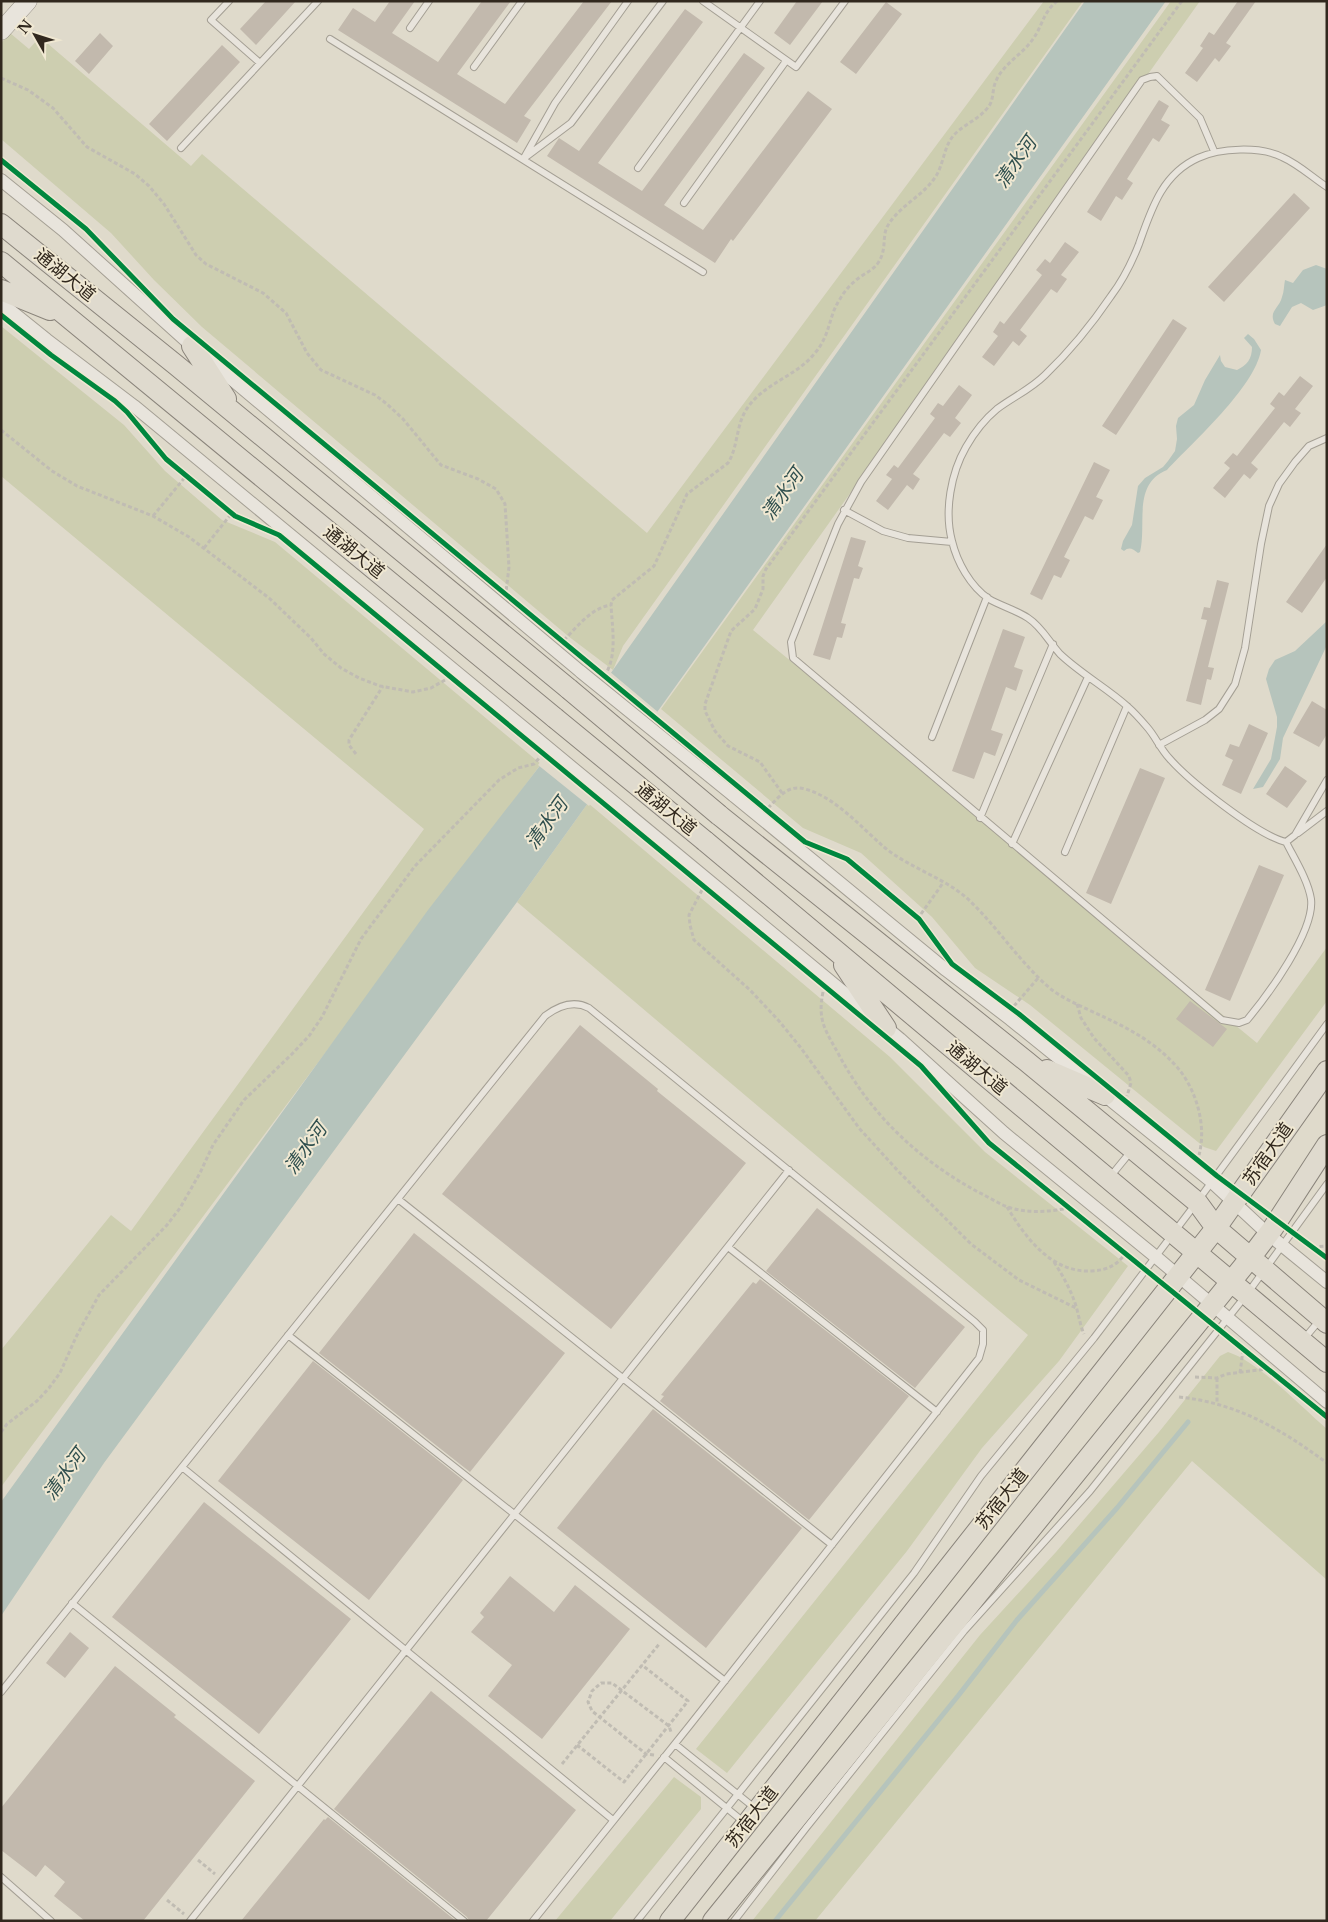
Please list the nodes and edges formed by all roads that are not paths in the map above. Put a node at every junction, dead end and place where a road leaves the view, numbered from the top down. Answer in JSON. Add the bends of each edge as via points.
{"nodes":[{"id":1,"x":28,"y":1,"type":"edge"},
{"id":2,"x":229,"y":1,"type":"edge"},
{"id":3,"x":318,"y":1,"type":"edge"},
{"id":4,"x":429,"y":1,"type":"edge"},
{"id":5,"x":522,"y":1,"type":"edge"},
{"id":6,"x":628,"y":1,"type":"edge"},
{"id":7,"x":663,"y":1,"type":"edge"},
{"id":8,"x":703,"y":1,"type":"edge"},
{"id":9,"x":760,"y":1,"type":"edge"},
{"id":10,"x":845,"y":1,"type":"edge"},
{"id":11,"x":410,"y":28,"type":"dead end"},
{"id":12,"x":741,"y":28,"type":"junction"},
{"id":13,"x":1,"y":31,"type":"edge"},
{"id":14,"x":330,"y":39,"type":"dead end"},
{"id":15,"x":786,"y":61,"type":"junction"},
{"id":16,"x":260,"y":63,"type":"junction"},
{"id":17,"x":474,"y":67,"type":"dead end"},
{"id":18,"x":181,"y":148,"type":"dead end"},
{"id":19,"x":1214,"y":151,"type":"junction"},
{"id":20,"x":523,"y":159,"type":"junction"},
{"id":21,"x":638,"y":168,"type":"dead end"},
{"id":22,"x":1,"y":180,"type":"edge"},
{"id":23,"x":1327,"y":187,"type":"edge"},
{"id":24,"x":684,"y":202,"type":"dead end"},
{"id":25,"x":1,"y":224,"type":"edge"},
{"id":26,"x":1,"y":262,"type":"edge"},
{"id":27,"x":703,"y":272,"type":"dead end"},
{"id":28,"x":1,"y":290,"type":"edge"},
{"id":29,"x":1,"y":303,"type":"edge"},
{"id":30,"x":70,"y":318,"type":"junction"},
{"id":31,"x":192,"y":346,"type":"junction"},
{"id":32,"x":237,"y":416,"type":"junction"},
{"id":33,"x":1327,"y":438,"type":"edge"},
{"id":34,"x":844,"y":510,"type":"junction"},
{"id":35,"x":952,"y":542,"type":"junction"},
{"id":36,"x":987,"y":597,"type":"junction"},
{"id":37,"x":1053,"y":644,"type":"junction"},
{"id":38,"x":1088,"y":677,"type":"junction"},
{"id":39,"x":1127,"y":706,"type":"junction"},
{"id":40,"x":932,"y":737,"type":"dead end"},
{"id":41,"x":1159,"y":745,"type":"junction"},
{"id":42,"x":1327,"y":780,"type":"edge"},
{"id":43,"x":1327,"y":811,"type":"edge"},
{"id":44,"x":980,"y":818,"type":"junction"},
{"id":45,"x":1295,"y":835,"type":"junction"},
{"id":46,"x":1286,"y":842,"type":"junction"},
{"id":47,"x":1012,"y":844,"type":"junction"},
{"id":48,"x":1064,"y":852,"type":"dead end"},
{"id":49,"x":830,"y":945,"type":"junction"},
{"id":50,"x":1327,"y":1024,"type":"edge"},
{"id":51,"x":886,"y":1028,"type":"junction"},
{"id":52,"x":1026,"y":1061,"type":"junction"},
{"id":53,"x":1327,"y":1071,"type":"edge"},
{"id":54,"x":1112,"y":1095,"type":"junction"},
{"id":55,"x":1327,"y":1145,"type":"edge"},
{"id":56,"x":1133,"y":1149,"type":"junction"},
{"id":57,"x":789,"y":1170,"type":"junction"},
{"id":58,"x":1109,"y":1178,"type":"junction"},
{"id":59,"x":1212,"y":1182,"type":"junction"},
{"id":60,"x":1327,"y":1184,"type":"edge"},
{"id":61,"x":398,"y":1199,"type":"junction"},
{"id":62,"x":1197,"y":1202,"type":"junction"},
{"id":63,"x":1234,"y":1202,"type":"junction"},
{"id":64,"x":1216,"y":1228,"type":"junction"},
{"id":65,"x":1174,"y":1233,"type":"junction"},
{"id":66,"x":1276,"y":1240,"type":"junction"},
{"id":67,"x":728,"y":1247,"type":"junction"},
{"id":68,"x":1197,"y":1252,"type":"junction"},
{"id":69,"x":1156,"y":1256,"type":"junction"},
{"id":70,"x":1258,"y":1264,"type":"junction"},
{"id":71,"x":1178,"y":1275,"type":"junction"},
{"id":72,"x":1232,"y":1281,"type":"junction"},
{"id":73,"x":1327,"y":1282,"type":"edge"},
{"id":74,"x":1247,"y":1294,"type":"junction"},
{"id":75,"x":1212,"y":1304,"type":"junction"},
{"id":76,"x":1228,"y":1318,"type":"junction"},
{"id":77,"x":1324,"y":1320,"type":"edge"},
{"id":78,"x":288,"y":1336,"type":"junction"},
{"id":79,"x":1302,"y":1341,"type":"junction"},
{"id":80,"x":1327,"y":1362,"type":"edge"},
{"id":81,"x":623,"y":1378,"type":"junction"},
{"id":82,"x":1327,"y":1402,"type":"edge"},
{"id":83,"x":937,"y":1412,"type":"junction"},
{"id":84,"x":182,"y":1467,"type":"junction"},
{"id":85,"x":514,"y":1515,"type":"junction"},
{"id":86,"x":832,"y":1545,"type":"junction"},
{"id":87,"x":72,"y":1603,"type":"junction"},
{"id":88,"x":406,"y":1650,"type":"junction"},
{"id":89,"x":725,"y":1681,"type":"junction"},
{"id":90,"x":1,"y":1692,"type":"edge"},
{"id":91,"x":675,"y":1744,"type":"junction"},
{"id":92,"x":664,"y":1757,"type":"junction"},
{"id":93,"x":298,"y":1786,"type":"junction"},
{"id":94,"x":738,"y":1795,"type":"junction"},
{"id":95,"x":727,"y":1808,"type":"junction"},
{"id":96,"x":752,"y":1817,"type":"junction"},
{"id":97,"x":613,"y":1820,"type":"junction"},
{"id":98,"x":1,"y":1877,"type":"edge"},
{"id":99,"x":192,"y":1920,"type":"edge"},
{"id":100,"x":51,"y":1921,"type":"edge"},
{"id":101,"x":464,"y":1921,"type":"edge"},
{"id":102,"x":533,"y":1921,"type":"edge"},
{"id":103,"x":637,"y":1921,"type":"edge"},
{"id":104,"x":670,"y":1921,"type":"edge"},
{"id":105,"x":713,"y":1921,"type":"edge"},
{"id":106,"x":734,"y":1921,"type":"edge"}],
"edges":[{"from":1,"to":13,"type":"street"},
{"from":2,"to":16,"type":"lane","via":[[211,20]]},
{"from":3,"to":16,"type":"lane"},
{"from":4,"to":11,"type":"lane"},
{"from":5,"to":17,"type":"lane"},
{"from":6,"to":20,"type":"lane","via":[[555,103]]},
{"from":7,"to":20,"type":"lane","via":[[570,123]]},
{"from":8,"to":12,"type":"lane"},
{"from":9,"to":12,"type":"lane"},
{"from":10,"to":15,"type":"lane","via":[[796,68]]},
{"from":12,"to":15,"type":"lane"},
{"from":12,"to":21,"type":"lane"},
{"from":14,"to":20,"type":"lane"},
{"from":15,"to":24,"type":"lane"},
{"from":16,"to":18,"type":"lane"},
{"from":19,"to":23,"type":"lane","via":[[1254,150],[1279,155]]},
{"from":19,"to":34,"type":"lane","via":[[1200,118],[1184,102],[1157,76],[1142,80]]},
{"from":19,"to":35,"type":"lane","via":[[1196,158],[1170,178],[1153,204],[1128,268],[1100,311],[1045,375],[996,410],[970,440],[952,486],[949,527]]},
{"from":20,"to":27,"type":"lane"},
{"from":22,"to":31,"type":"street","via":[[63,230]]},
{"from":25,"to":32,"type":"main road","name":"通湖大道"},
{"from":26,"to":30,"type":"main road","name":"通湖大道"},
{"from":28,"to":30,"type":"main road"},
{"from":29,"to":51,"type":"street","bridge":true,"via":[[134,406]]},
{"from":30,"to":49,"type":"main road","name":"通湖大道","bridge":true},
{"from":31,"to":32,"type":"main road"},
{"from":31,"to":54,"type":"street","bridge":true,"via":[[581,672],[946,970]]},
{"from":32,"to":52,"type":"main road","name":"通湖大道","bridge":true,"via":[[719,815]]},
{"from":33,"to":41,"type":"lane","via":[[1308,446],[1279,484],[1269,506],[1245,648],[1235,684],[1219,709]]},
{"from":34,"to":35,"type":"lane","via":[[882,531],[908,538]]},
{"from":34,"to":44,"type":"lane","via":[[791,642],[793,658]]},
{"from":35,"to":36,"type":"lane","via":[[970,580]]},
{"from":36,"to":37,"type":"lane","via":[[1028,618]]},
{"from":36,"to":40,"type":"lane"},
{"from":37,"to":38,"type":"lane"},
{"from":37,"to":44,"type":"lane"},
{"from":38,"to":39,"type":"lane"},
{"from":38,"to":47,"type":"lane"},
{"from":39,"to":41,"type":"lane"},
{"from":39,"to":48,"type":"lane"},
{"from":41,"to":46,"type":"lane","via":[[1191,780],[1244,820]]},
{"from":42,"to":45,"type":"lane"},
{"from":43,"to":45,"type":"lane"},
{"from":44,"to":47,"type":"lane"},
{"from":45,"to":46,"type":"lane"},
{"from":46,"to":47,"type":"lane","via":[[1311,899],[1309,920],[1279,976],[1247,1020],[1239,1023],[1222,1020]]},
{"from":49,"to":51,"type":"main road"},
{"from":49,"to":58,"type":"main road","name":"通湖大道"},
{"from":50,"to":59,"type":"lane"},
{"from":51,"to":69,"type":"street","via":[[1004,1133]]},
{"from":52,"to":54,"type":"main road"},
{"from":52,"to":56,"type":"main road","name":"通湖大道"},
{"from":53,"to":63,"type":"main road","name":"苏宿大道"},
{"from":54,"to":59,"type":"street"},
{"from":55,"to":66,"type":"main road","name":"苏宿大道"},
{"from":56,"to":58,"type":"lane"},
{"from":56,"to":62,"type":"main road","name":"通湖大道"},
{"from":57,"to":61,"type":"lane","via":[[581,1003],[555,1008],[545,1016]]},
{"from":57,"to":67,"type":"lane"},
{"from":57,"to":83,"type":"lane","via":[[983,1330],[979,1358]]},
{"from":58,"to":65,"type":"main road","name":"通湖大道"},
{"from":59,"to":62,"type":"lane"},
{"from":59,"to":63,"type":"street"},
{"from":60,"to":66,"type":"lane","via":[[1293,1232]]},
{"from":61,"to":78,"type":"lane"},
{"from":61,"to":81,"type":"lane"},
{"from":62,"to":64,"type":"main road","name":"通湖大道"},
{"from":62,"to":65,"type":"lane"},
{"from":63,"to":64,"type":"main road","name":"苏宿大道"},
{"from":63,"to":66,"type":"street"},
{"from":64,"to":68,"type":"main road","name":"苏宿大道"},
{"from":64,"to":70,"type":"main road","name":"通湖大道"},
{"from":65,"to":68,"type":"main road","name":"通湖大道"},
{"from":65,"to":69,"type":"lane"},
{"from":66,"to":70,"type":"main road","name":"苏宿大道"},
{"from":66,"to":73,"type":"street"},
{"from":67,"to":81,"type":"lane"},
{"from":67,"to":83,"type":"lane"},
{"from":68,"to":71,"type":"main road","name":"苏宿大道"},
{"from":68,"to":72,"type":"main road","name":"通湖大道"},
{"from":69,"to":71,"type":"street"},
{"from":69,"to":94,"type":"lane","via":[[1091,1342],[981,1476],[914,1573]]},
{"from":70,"to":72,"type":"main road","name":"苏宿大道"},
{"from":70,"to":74,"type":"lane"},
{"from":70,"to":77,"type":"main road","name":"通湖大道"},
{"from":71,"to":75,"type":"street"},
{"from":71,"to":96,"type":"main road","name":"苏宿大道"},
{"from":72,"to":74,"type":"main road","name":"通湖大道"},
{"from":72,"to":75,"type":"main road","name":"苏宿大道"},
{"from":74,"to":76,"type":"lane"},
{"from":74,"to":79,"type":"main road","name":"通湖大道"},
{"from":75,"to":76,"type":"street"},
{"from":75,"to":105,"type":"main road","name":"苏宿大道"},
{"from":76,"to":82,"type":"street"},
{"from":76,"to":106,"type":"lane","via":[[1090,1490],[964,1631]]},
{"from":77,"to":79,"type":"lane"},
{"from":78,"to":84,"type":"lane"},
{"from":78,"to":85,"type":"lane"},
{"from":79,"to":80,"type":"main road","name":"通湖大道"},
{"from":81,"to":85,"type":"lane"},
{"from":81,"to":86,"type":"lane"},
{"from":83,"to":86,"type":"lane"},
{"from":84,"to":87,"type":"lane"},
{"from":84,"to":88,"type":"lane"},
{"from":85,"to":88,"type":"lane"},
{"from":85,"to":89,"type":"lane"},
{"from":86,"to":89,"type":"lane"},
{"from":87,"to":90,"type":"lane"},
{"from":87,"to":93,"type":"lane"},
{"from":88,"to":93,"type":"lane"},
{"from":88,"to":97,"type":"lane"},
{"from":89,"to":91,"type":"lane"},
{"from":91,"to":92,"type":"lane"},
{"from":91,"to":94,"type":"lane"},
{"from":92,"to":95,"type":"lane"},
{"from":92,"to":97,"type":"lane"},
{"from":93,"to":99,"type":"lane"},
{"from":93,"to":101,"type":"lane"},
{"from":94,"to":95,"type":"lane"},
{"from":94,"to":96,"type":"lane"},
{"from":95,"to":96,"type":"lane"},
{"from":95,"to":103,"type":"lane"},
{"from":96,"to":104,"type":"main road","name":"苏宿大道"},
{"from":97,"to":102,"type":"lane"},
{"from":98,"to":100,"type":"lane"}]}
